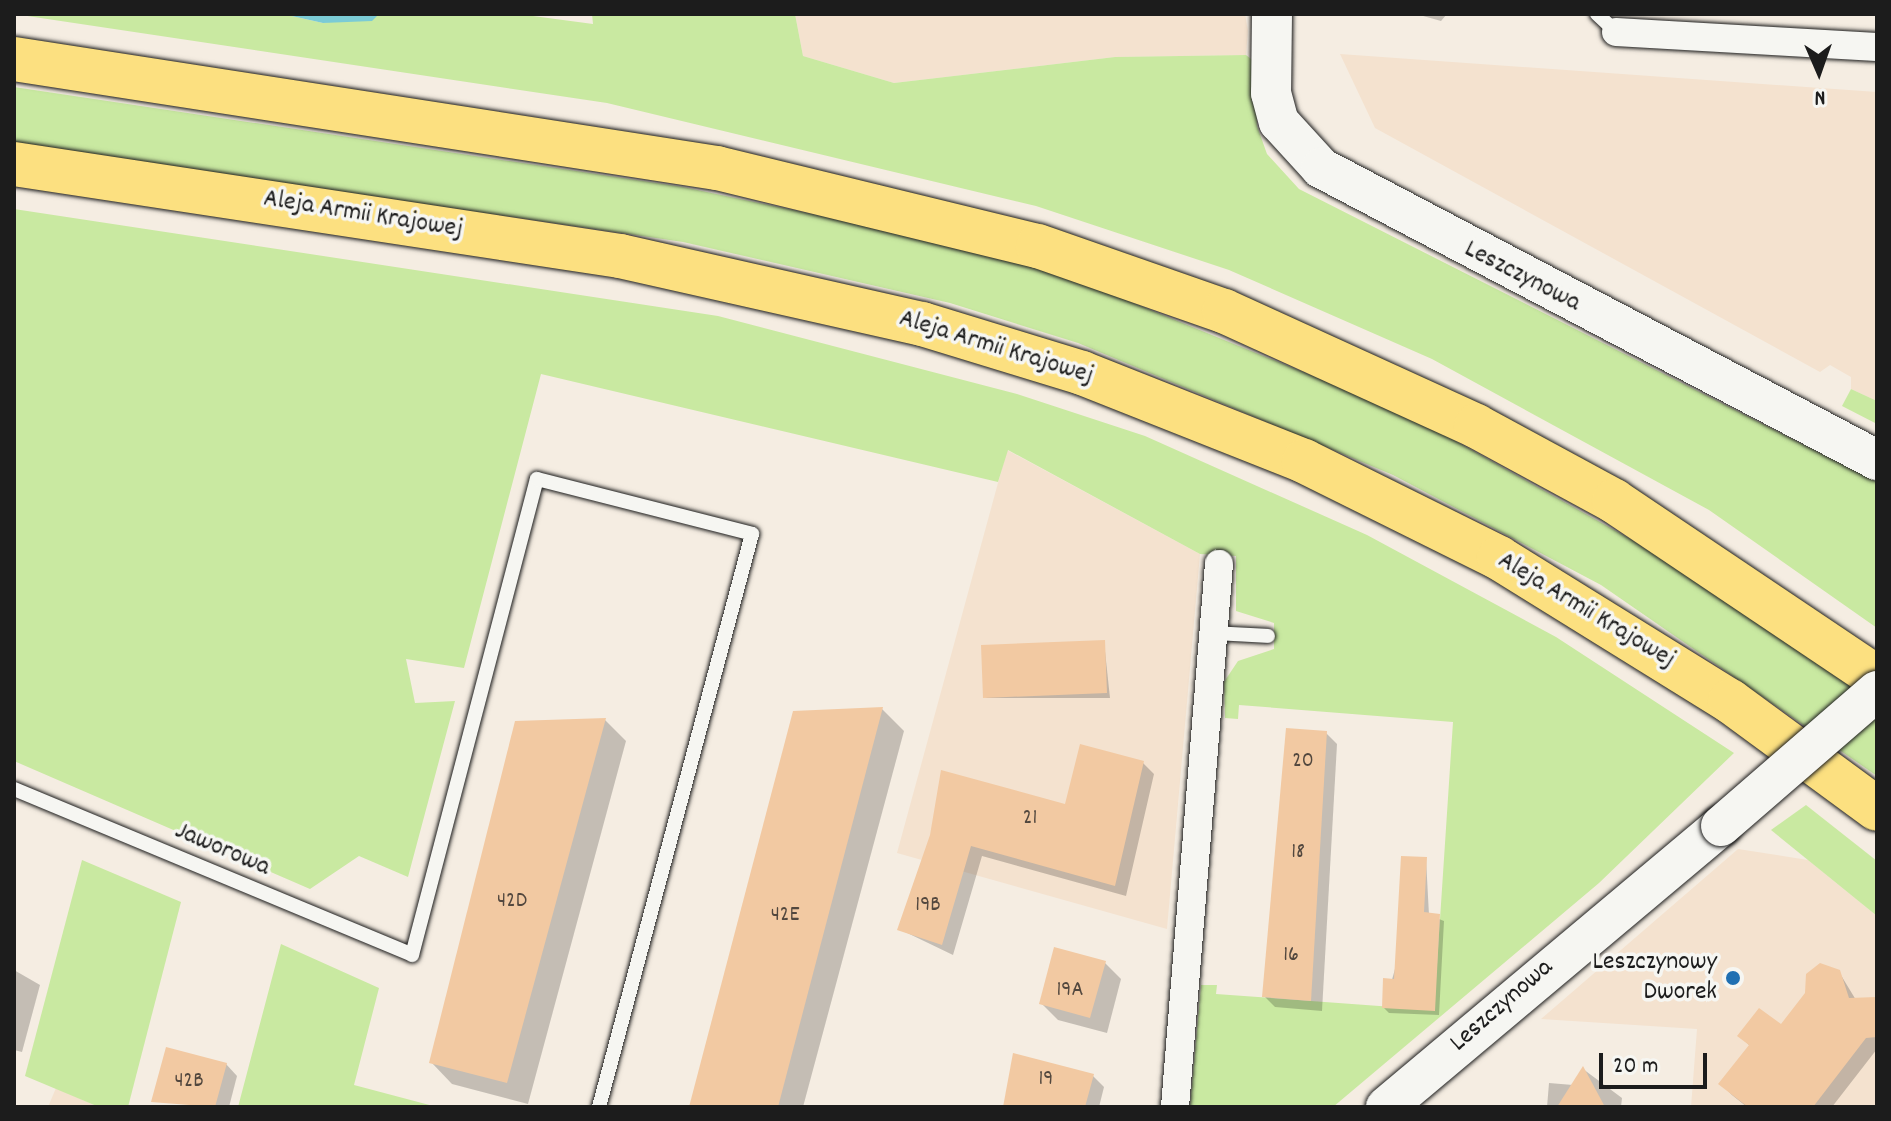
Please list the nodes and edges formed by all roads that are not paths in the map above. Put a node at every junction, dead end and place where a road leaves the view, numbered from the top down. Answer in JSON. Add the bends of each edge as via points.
{"nodes":[{"id":1,"x":1272,"y":14,"type":"edge"},
{"id":2,"x":1606,"y":23,"type":"edge"},
{"id":3,"x":1877,"y":47,"type":"edge"},
{"id":4,"x":14,"y":59,"type":"edge"},
{"id":5,"x":14,"y":164,"type":"edge"},
{"id":6,"x":1877,"y":460,"type":"edge"},
{"id":7,"x":1219,"y":564,"type":"dead end"},
{"id":8,"x":1213,"y":633,"type":"junction"},
{"id":9,"x":1268,"y":636,"type":"dead end"},
{"id":10,"x":1877,"y":678,"type":"edge"},
{"id":11,"x":1877,"y":691,"type":"edge"},
{"id":12,"x":14,"y":789,"type":"edge"},
{"id":13,"x":1877,"y":809,"type":"edge"},
{"id":14,"x":599,"y":1107,"type":"edge"},
{"id":15,"x":1175,"y":1107,"type":"edge"},
{"id":16,"x":1386,"y":1107,"type":"edge"}],
"edges":[{"from":1,"to":6,"type":"street","name":"Leszczynowa","via":[[1271,93],[1279,122],[1321,168]]},
{"from":2,"to":3,"type":"street"},
{"from":4,"to":10,"type":"main road","via":[[717,168],[1038,246],[1224,311],[1476,426],[1614,501]]},
{"from":5,"to":13,"type":"main road","name":"Aleja Armii Krajowej","via":[[620,256],[922,324],[1082,373],[1304,461],[1499,558],[1730,701]]},
{"from":7,"to":8,"type":"street"},
{"from":8,"to":9,"type":"lane"},
{"from":8,"to":15,"type":"street"},
{"from":11,"to":16,"type":"street","name":"Leszczynowa","bridge":true},
{"from":12,"to":14,"type":"lane","name":"Jaworowa","via":[[412,955],[537,479],[752,534]]}]}
